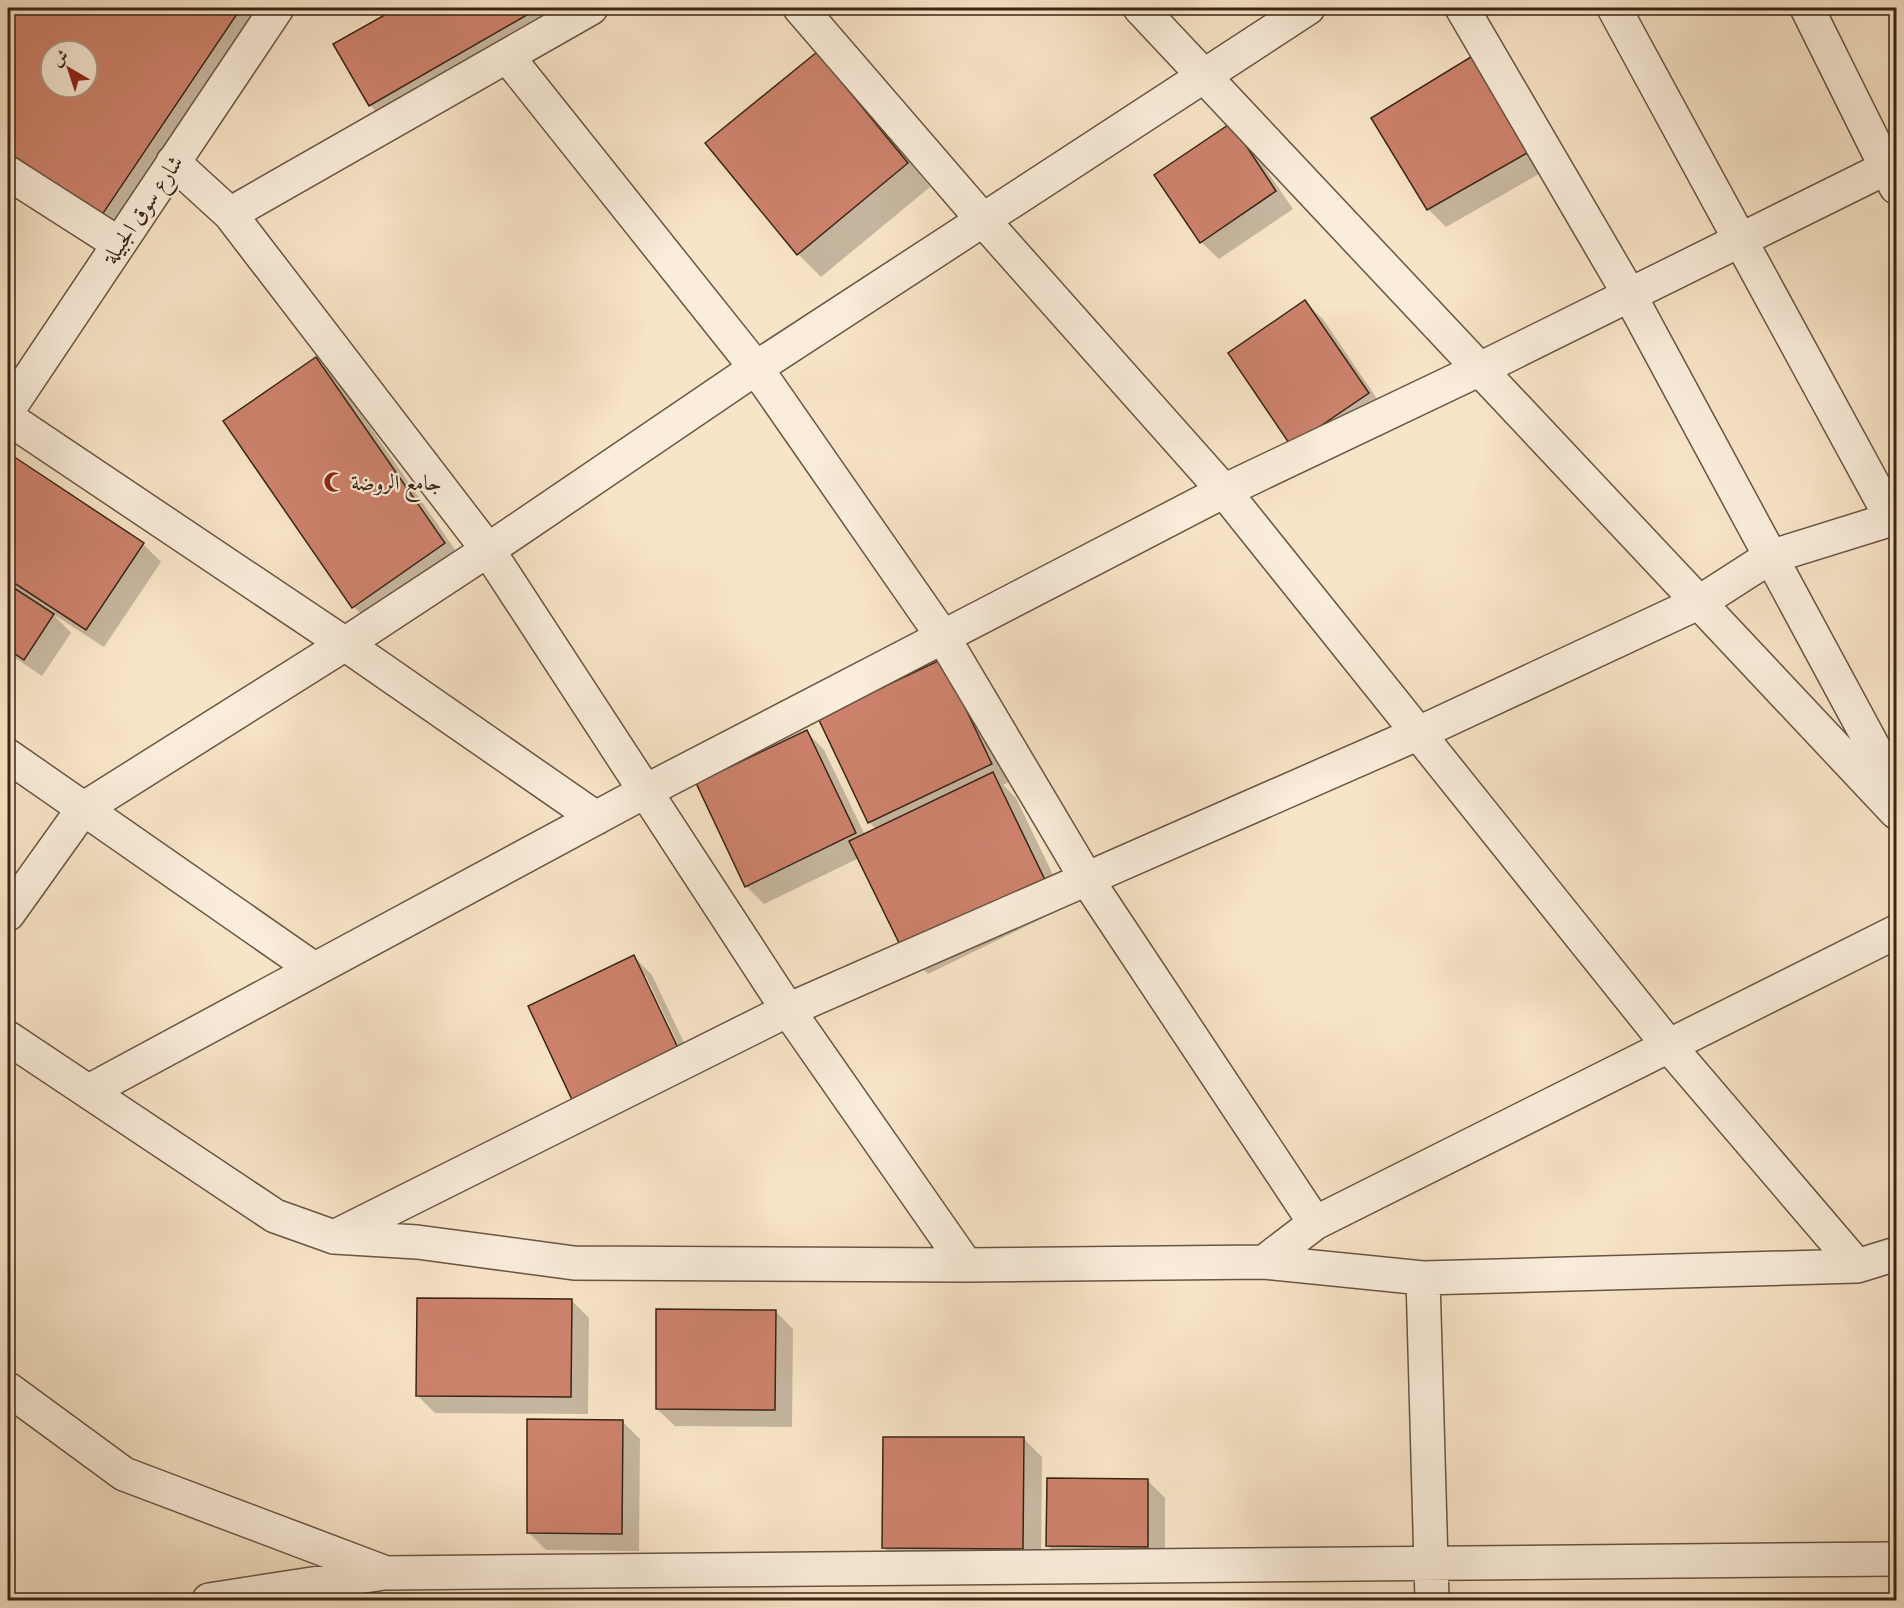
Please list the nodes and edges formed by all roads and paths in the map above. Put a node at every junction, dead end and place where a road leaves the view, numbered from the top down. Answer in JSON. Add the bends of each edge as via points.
{"nodes":[{"id":1,"x":277,"y":8,"type":"edge"},
{"id":2,"x":591,"y":8,"type":"edge"},
{"id":3,"x":800,"y":8,"type":"edge"},
{"id":4,"x":1140,"y":8,"type":"edge"},
{"id":5,"x":1308,"y":8,"type":"edge"},
{"id":6,"x":1462,"y":8,"type":"edge"},
{"id":7,"x":1614,"y":8,"type":"edge"},
{"id":8,"x":1807,"y":8,"type":"edge"},
{"id":9,"x":507,"y":56,"type":"junction"},
{"id":10,"x":1203,"y":77,"type":"junction"},
{"id":11,"x":173,"y":162,"type":"junction"},
{"id":12,"x":8,"y":173,"type":"edge"},
{"id":13,"x":1893,"y":173,"type":"edge"},
{"id":14,"x":230,"y":214,"type":"junction"},
{"id":15,"x":982,"y":220,"type":"junction"},
{"id":16,"x":1740,"y":240,"type":"junction"},
{"id":17,"x":119,"y":244,"type":"junction"},
{"id":18,"x":1629,"y":294,"type":"junction"},
{"id":19,"x":756,"y":368,"type":"junction"},
{"id":20,"x":1480,"y":369,"type":"junction"},
{"id":21,"x":8,"y":410,"type":"edge"},
{"id":22,"x":8,"y":418,"type":"edge"},
{"id":23,"x":1224,"y":491,"type":"junction"},
{"id":24,"x":1894,"y":518,"type":"edge"},
{"id":25,"x":488,"y":550,"type":"junction"},
{"id":26,"x":1770,"y":557,"type":"junction"},
{"id":27,"x":1700,"y":602,"type":"junction"},
{"id":28,"x":943,"y":637,"type":"junction"},
{"id":29,"x":345,"y":644,"type":"junction"},
{"id":30,"x":1419,"y":733,"type":"junction"},
{"id":31,"x":8,"y":756,"type":"edge"},
{"id":32,"x":1896,"y":789,"type":"edge"},
{"id":33,"x":644,"y":792,"type":"junction"},
{"id":34,"x":83,"y":809,"type":"junction"},
{"id":35,"x":1896,"y":812,"type":"edge"},
{"id":36,"x":596,"y":818,"type":"junction"},
{"id":37,"x":1086,"y":878,"type":"junction"},
{"id":38,"x":8,"y":914,"type":"edge"},
{"id":39,"x":1896,"y":932,"type":"edge"},
{"id":40,"x":314,"y":969,"type":"junction"},
{"id":41,"x":788,"y":1010,"type":"junction"},
{"id":42,"x":11,"y":1047,"type":"edge"},
{"id":43,"x":1668,"y":1047,"type":"junction"},
{"id":44,"x":89,"y":1091,"type":"junction"},
{"id":45,"x":1315,"y":1223,"type":"junction"},
{"id":46,"x":334,"y":1237,"type":"junction"},
{"id":47,"x":1896,"y":1254,"type":"edge"},
{"id":48,"x":1264,"y":1262,"type":"junction"},
{"id":49,"x":966,"y":1265,"type":"junction"},
{"id":50,"x":1857,"y":1266,"type":"junction"},
{"id":51,"x":1423,"y":1278,"type":"junction"},
{"id":52,"x":8,"y":1389,"type":"edge"},
{"id":53,"x":1896,"y":1559,"type":"edge"},
{"id":54,"x":1431,"y":1563,"type":"junction"},
{"id":55,"x":386,"y":1573,"type":"junction"},
{"id":56,"x":209,"y":1600,"type":"edge"},
{"id":57,"x":1432,"y":1600,"type":"edge"}],
"edges":[{"from":1,"to":11,"type":"street","name":"شارع سوق الجبيلة"},
{"from":2,"to":9,"type":"street"},
{"from":3,"to":15,"type":"street"},
{"from":4,"to":10,"type":"street"},
{"from":5,"to":10,"type":"street"},
{"from":6,"to":18,"type":"street"},
{"from":7,"to":16,"type":"street"},
{"from":8,"to":13,"type":"street"},
{"from":9,"to":14,"type":"street"},
{"from":9,"to":19,"type":"street"},
{"from":10,"to":15,"type":"street"},
{"from":10,"to":20,"type":"street"},
{"from":11,"to":14,"type":"street"},
{"from":11,"to":17,"type":"street","name":"شارع سوق الجبيلة"},
{"from":12,"to":17,"type":"street"},
{"from":13,"to":16,"type":"street"},
{"from":14,"to":25,"type":"street"},
{"from":15,"to":19,"type":"street"},
{"from":15,"to":23,"type":"street"},
{"from":16,"to":18,"type":"street"},
{"from":16,"to":24,"type":"street"},
{"from":17,"to":21,"type":"street","name":"شارع سوق الجبيلة"},
{"from":18,"to":20,"type":"street"},
{"from":18,"to":26,"type":"street"},
{"from":19,"to":25,"type":"street"},
{"from":19,"to":28,"type":"street"},
{"from":20,"to":23,"type":"street"},
{"from":20,"to":27,"type":"street"},
{"from":22,"to":29,"type":"street"},
{"from":23,"to":28,"type":"street"},
{"from":23,"to":30,"type":"street"},
{"from":24,"to":26,"type":"street"},
{"from":25,"to":29,"type":"street"},
{"from":25,"to":33,"type":"street"},
{"from":26,"to":27,"type":"street"},
{"from":26,"to":32,"type":"street"},
{"from":27,"to":30,"type":"street"},
{"from":27,"to":35,"type":"street"},
{"from":28,"to":33,"type":"street"},
{"from":28,"to":37,"type":"street"},
{"from":29,"to":34,"type":"street"},
{"from":29,"to":36,"type":"street"},
{"from":30,"to":37,"type":"street"},
{"from":30,"to":43,"type":"street"},
{"from":31,"to":34,"type":"street"},
{"from":33,"to":36,"type":"street"},
{"from":33,"to":41,"type":"street"},
{"from":34,"to":38,"type":"street"},
{"from":34,"to":40,"type":"street"},
{"from":36,"to":40,"type":"street"},
{"from":37,"to":41,"type":"street"},
{"from":37,"to":45,"type":"street"},
{"from":39,"to":43,"type":"street"},
{"from":40,"to":44,"type":"street"},
{"from":41,"to":46,"type":"street"},
{"from":41,"to":49,"type":"street"},
{"from":42,"to":44,"type":"street"},
{"from":43,"to":45,"type":"street"},
{"from":43,"to":50,"type":"street"},
{"from":44,"to":46,"type":"street","via":[[275,1216]]},
{"from":45,"to":48,"type":"street"},
{"from":46,"to":49,"type":"street","via":[[417,1242],[574,1263]]},
{"from":47,"to":50,"type":"street"},
{"from":48,"to":49,"type":"street"},
{"from":48,"to":51,"type":"street"},
{"from":50,"to":51,"type":"street"},
{"from":51,"to":54,"type":"street"},
{"from":52,"to":55,"type":"street","via":[[124,1474]]},
{"from":53,"to":54,"type":"street"},
{"from":54,"to":55,"type":"street"},
{"from":54,"to":57,"type":"street"},
{"from":55,"to":56,"type":"street"}]}
